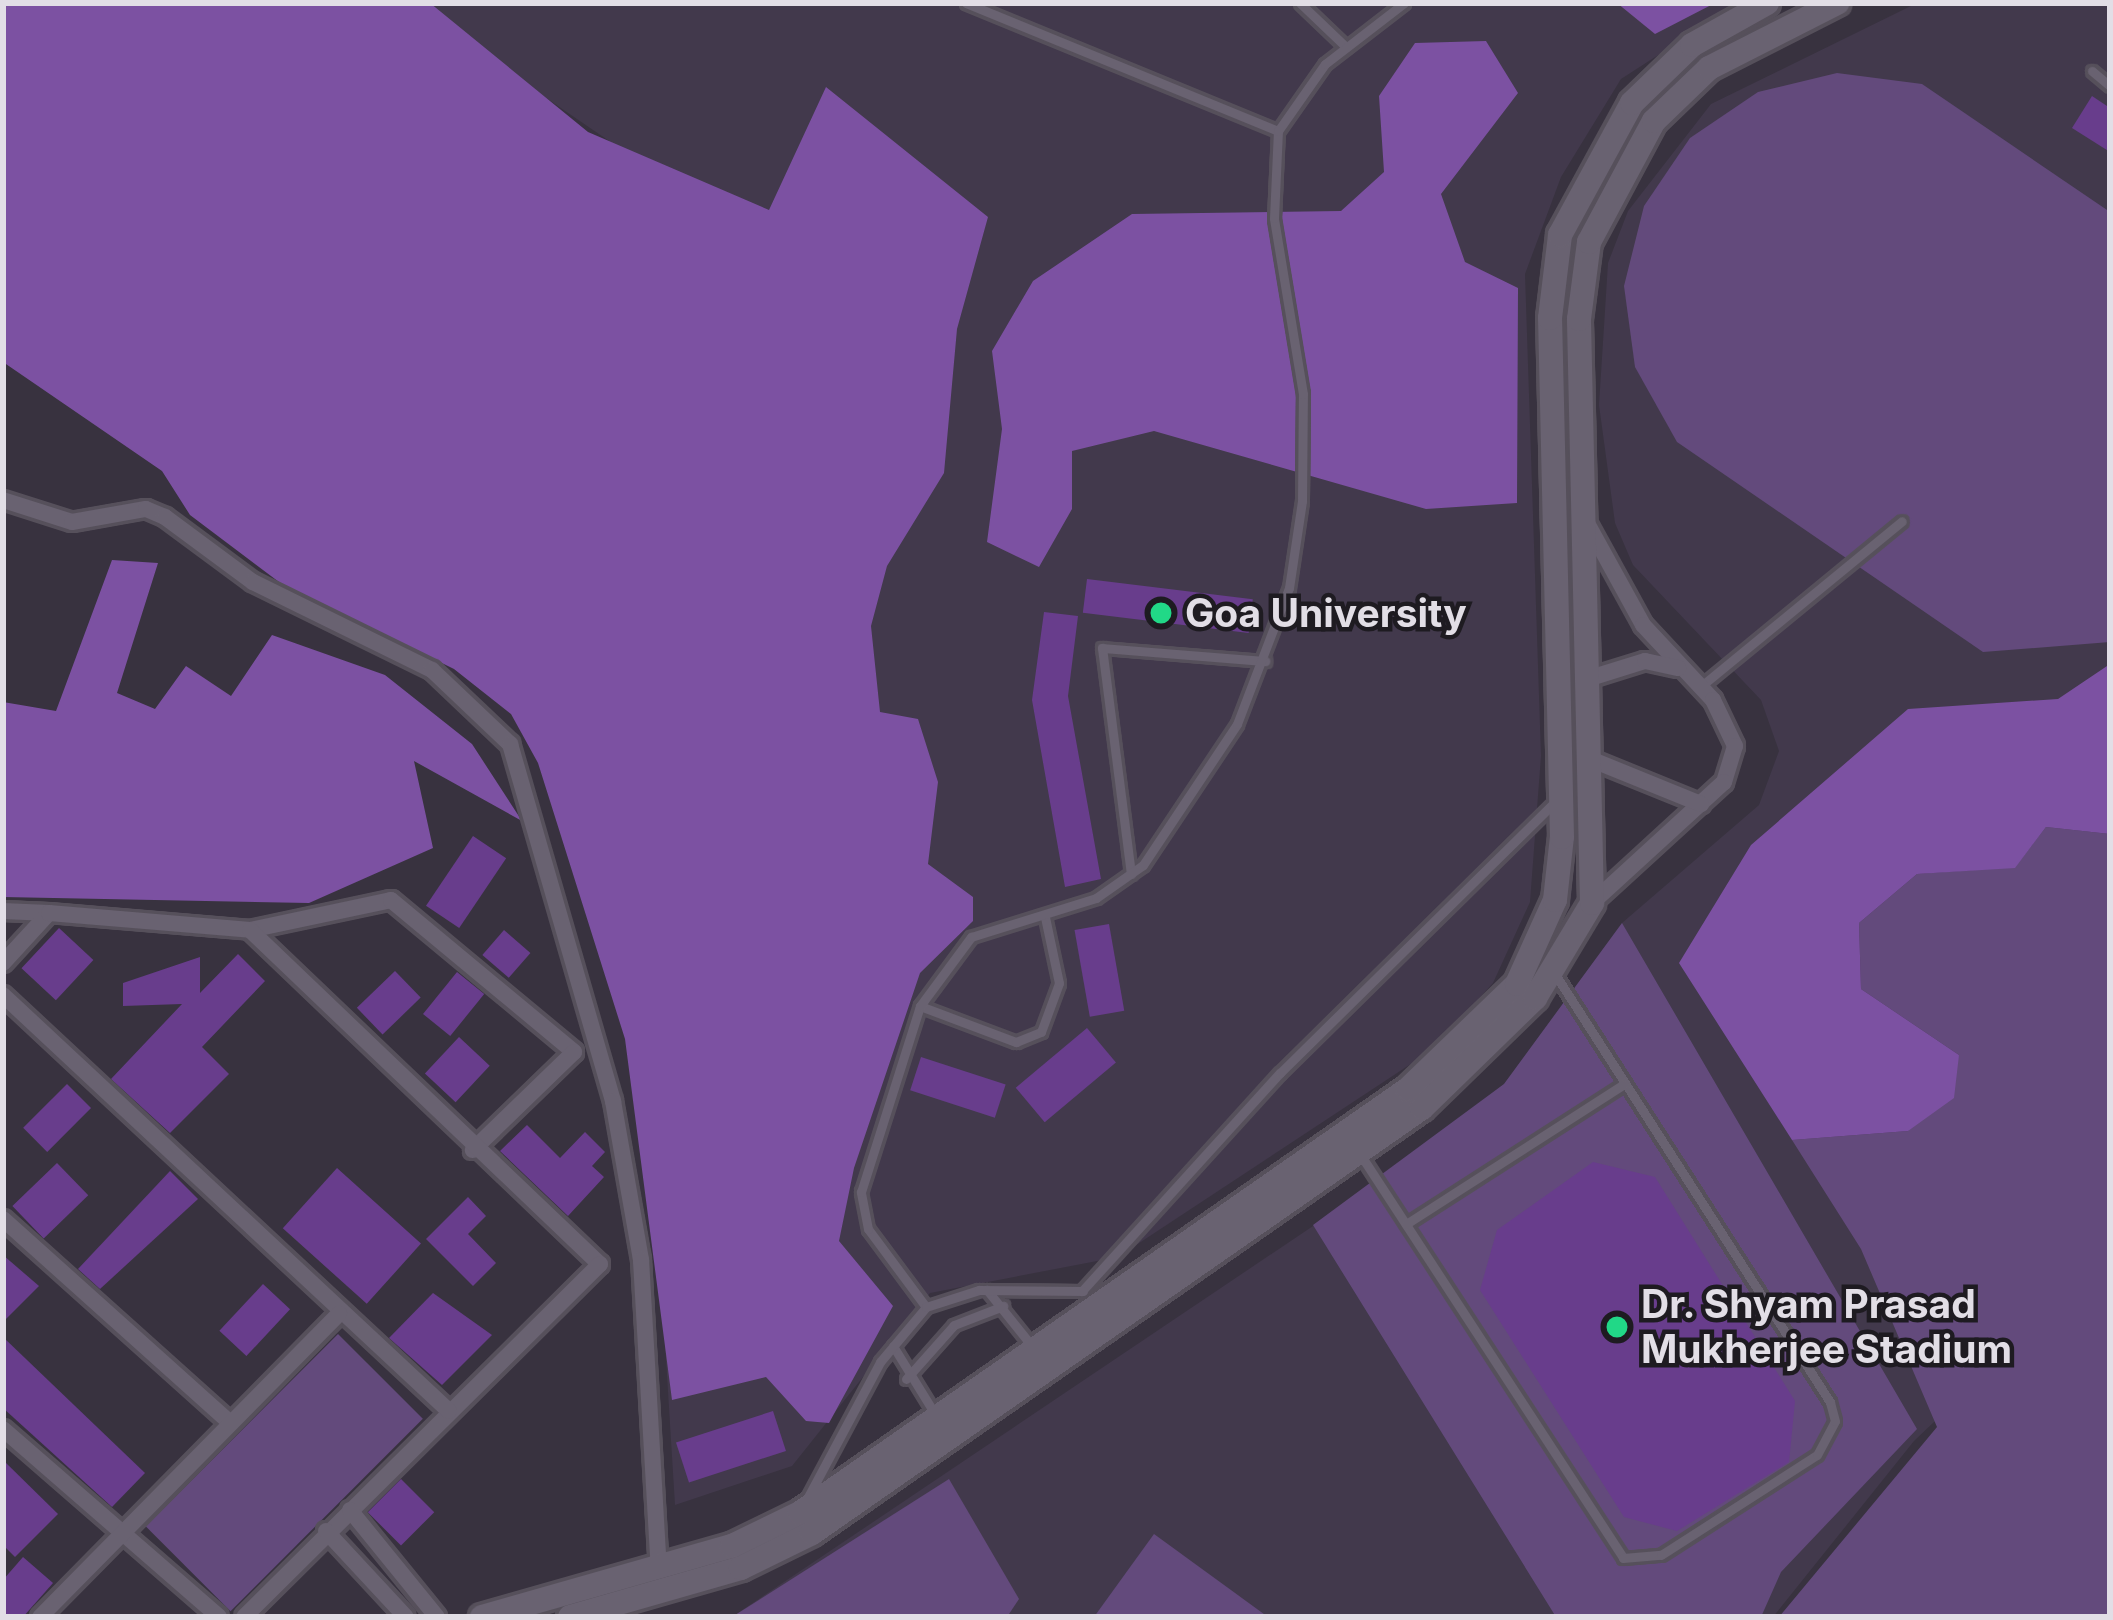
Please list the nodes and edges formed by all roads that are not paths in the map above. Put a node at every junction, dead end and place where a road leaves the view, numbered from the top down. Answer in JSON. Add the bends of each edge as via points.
{"nodes":[{"id":1,"x":966,"y":3,"type":"edge"},
{"id":2,"x":1300,"y":3,"type":"edge"},
{"id":3,"x":1404,"y":3,"type":"edge"},
{"id":4,"x":1767,"y":3,"type":"edge"},
{"id":5,"x":1837,"y":3,"type":"edge"},
{"id":6,"x":1346,"y":47,"type":"junction"},
{"id":7,"x":2092,"y":71,"type":"dead end"},
{"id":8,"x":2110,"y":86,"type":"edge"},
{"id":9,"x":1278,"y":131,"type":"junction"},
{"id":10,"x":3,"y":500,"type":"edge"},
{"id":11,"x":1573,"y":521,"type":"junction"},
{"id":12,"x":1903,"y":521,"type":"dead end"},
{"id":13,"x":1265,"y":661,"type":"junction"},
{"id":14,"x":1684,"y":670,"type":"junction"},
{"id":15,"x":1587,"y":679,"type":"junction"},
{"id":16,"x":1700,"y":687,"type":"junction"},
{"id":17,"x":1590,"y":759,"type":"junction"},
{"id":18,"x":1562,"y":795,"type":"junction"},
{"id":19,"x":1701,"y":804,"type":"junction"},
{"id":20,"x":1131,"y":874,"type":"junction"},
{"id":21,"x":1592,"y":903,"type":"junction"},
{"id":22,"x":3,"y":910,"type":"edge"},
{"id":23,"x":49,"y":913,"type":"junction"},
{"id":24,"x":1045,"y":916,"type":"junction"},
{"id":25,"x":250,"y":930,"type":"junction"},
{"id":26,"x":3,"y":963,"type":"edge"},
{"id":27,"x":1553,"y":971,"type":"junction"},
{"id":28,"x":3,"y":995,"type":"edge"},
{"id":29,"x":920,"y":1006,"type":"junction"},
{"id":30,"x":1624,"y":1084,"type":"junction"},
{"id":31,"x":473,"y":1150,"type":"junction"},
{"id":32,"x":1340,"y":1150,"type":"junction"},
{"id":33,"x":3,"y":1219,"type":"edge"},
{"id":34,"x":1406,"y":1224,"type":"junction"},
{"id":35,"x":987,"y":1290,"type":"junction"},
{"id":36,"x":1092,"y":1293,"type":"junction"},
{"id":37,"x":1003,"y":1306,"type":"junction"},
{"id":38,"x":926,"y":1307,"type":"junction"},
{"id":39,"x":339,"y":1314,"type":"junction"},
{"id":40,"x":893,"y":1346,"type":"junction"},
{"id":41,"x":1031,"y":1346,"type":"junction"},
{"id":42,"x":906,"y":1379,"type":"junction"},
{"id":43,"x":449,"y":1411,"type":"junction"},
{"id":44,"x":229,"y":1423,"type":"junction"},
{"id":45,"x":942,"y":1424,"type":"junction"},
{"id":46,"x":3,"y":1429,"type":"edge"},
{"id":47,"x":350,"y":1510,"type":"junction"},
{"id":48,"x":800,"y":1513,"type":"junction"},
{"id":49,"x":326,"y":1531,"type":"junction"},
{"id":50,"x":116,"y":1534,"type":"junction"},
{"id":51,"x":659,"y":1569,"type":"junction"},
{"id":52,"x":40,"y":1617,"type":"edge"},
{"id":53,"x":218,"y":1617,"type":"edge"},
{"id":54,"x":244,"y":1617,"type":"edge"},
{"id":55,"x":406,"y":1617,"type":"edge"},
{"id":56,"x":437,"y":1617,"type":"edge"},
{"id":57,"x":482,"y":1617,"type":"edge"},
{"id":58,"x":570,"y":1617,"type":"edge"}],
"edges":[{"from":1,"to":9,"type":"lane"},
{"from":2,"to":6,"type":"lane"},
{"from":3,"to":6,"type":"lane"},
{"from":4,"to":11,"type":"main road","via":[[1692,45],[1632,103],[1567,218],[1550,318]]},
{"from":5,"to":11,"type":"main road","via":[[1709,68],[1614,180],[1589,242],[1579,319]]},
{"from":6,"to":9,"type":"lane"},
{"from":7,"to":8,"type":"lane"},
{"from":9,"to":13,"type":"lane","via":[[1274,218],[1303,394],[1303,501]]},
{"from":10,"to":51,"type":"street","via":[[72,521],[146,509],[164,517],[253,582],[432,670],[510,744],[614,1102],[641,1259]]},
{"from":11,"to":14,"type":"street"},
{"from":11,"to":15,"type":"main road"},
{"from":11,"to":18,"type":"main road"},
{"from":12,"to":16,"type":"lane"},
{"from":13,"to":20,"type":"lane","via":[[1200,789]]},
{"from":13,"to":20,"type":"lane","via":[[1102,648]]},
{"from":14,"to":15,"type":"street","via":[[1645,661]]},
{"from":14,"to":16,"type":"street"},
{"from":15,"to":17,"type":"main road"},
{"from":16,"to":19,"type":"street","via":[[1735,746]]},
{"from":17,"to":19,"type":"street"},
{"from":17,"to":21,"type":"main road"},
{"from":18,"to":32,"type":"main road","via":[[1555,900],[1516,984],[1468,1041]]},
{"from":18,"to":36,"type":"lane","via":[[1280,1073]]},
{"from":19,"to":21,"type":"street"},
{"from":20,"to":24,"type":"lane"},
{"from":21,"to":27,"type":"main road"},
{"from":22,"to":23,"type":"street"},
{"from":23,"to":25,"type":"street"},
{"from":23,"to":26,"type":"street"},
{"from":24,"to":29,"type":"lane","via":[[971,938]]},
{"from":24,"to":29,"type":"lane","via":[[1059,983],[1041,1032],[1016,1042]]},
{"from":25,"to":31,"type":"street"},
{"from":25,"to":31,"type":"street","via":[[391,900],[574,1052]]},
{"from":27,"to":30,"type":"lane"},
{"from":27,"to":32,"type":"main road","via":[[1485,1058]]},
{"from":28,"to":39,"type":"street"},
{"from":29,"to":38,"type":"lane","via":[[861,1192],[868,1229]]},
{"from":30,"to":34,"type":"lane"},
{"from":30,"to":34,"type":"lane","via":[[1830,1402],[1828,1441],[1798,1468],[1660,1555],[1623,1558]]},
{"from":31,"to":43,"type":"street","via":[[600,1264]]},
{"from":32,"to":34,"type":"lane"},
{"from":32,"to":36,"type":"main road"},
{"from":32,"to":45,"type":"main road"},
{"from":33,"to":44,"type":"street"},
{"from":35,"to":36,"type":"lane"},
{"from":35,"to":37,"type":"lane"},
{"from":35,"to":38,"type":"lane"},
{"from":36,"to":41,"type":"main road"},
{"from":37,"to":41,"type":"lane"},
{"from":37,"to":42,"type":"lane","via":[[954,1325]]},
{"from":38,"to":40,"type":"lane"},
{"from":39,"to":43,"type":"street"},
{"from":39,"to":44,"type":"street"},
{"from":40,"to":42,"type":"lane"},
{"from":40,"to":48,"type":"lane"},
{"from":41,"to":45,"type":"main road"},
{"from":42,"to":45,"type":"lane"},
{"from":43,"to":47,"type":"street"},
{"from":44,"to":50,"type":"street"},
{"from":45,"to":48,"type":"main road"},
{"from":45,"to":58,"type":"main road","via":[[812,1533],[741,1568]]},
{"from":46,"to":50,"type":"street"},
{"from":47,"to":49,"type":"street"},
{"from":47,"to":56,"type":"street"},
{"from":48,"to":51,"type":"main road"},
{"from":49,"to":54,"type":"street"},
{"from":49,"to":55,"type":"street"},
{"from":50,"to":52,"type":"street"},
{"from":50,"to":53,"type":"street"},
{"from":51,"to":57,"type":"main road"}]}
